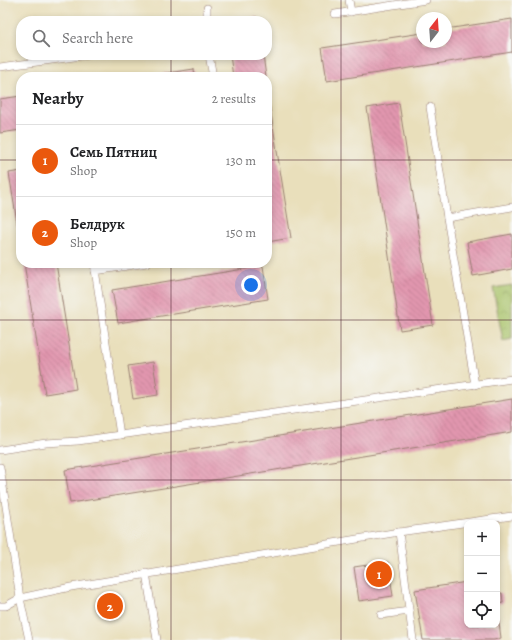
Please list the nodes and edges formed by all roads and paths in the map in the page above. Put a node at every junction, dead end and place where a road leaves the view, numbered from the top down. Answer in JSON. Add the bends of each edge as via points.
{"nodes":[{"id":1,"x":349,"y":0,"type":"edge"},
{"id":2,"x":426,"y":0,"type":"edge"},
{"id":3,"x":208,"y":8,"type":"dead end"},
{"id":4,"x":351,"y":12,"type":"junction"},
{"id":5,"x":335,"y":14,"type":"dead end"},
{"id":6,"x":207,"y":16,"type":"edge"},
{"id":7,"x":52,"y":60,"type":"edge"},
{"id":8,"x":210,"y":60,"type":"edge"},
{"id":9,"x":0,"y":67,"type":"edge"},
{"id":10,"x":211,"y":72,"type":"edge"},
{"id":11,"x":430,"y":107,"type":"dead end"},
{"id":12,"x":512,"y":207,"type":"edge"},
{"id":13,"x":447,"y":218,"type":"junction"},
{"id":14,"x":95,"y":268,"type":"edge"},
{"id":15,"x":115,"y":268,"type":"edge"},
{"id":16,"x":96,"y":271,"type":"junction"},
{"id":17,"x":512,"y":379,"type":"edge"},
{"id":18,"x":476,"y":384,"type":"junction"},
{"id":19,"x":120,"y":435,"type":"junction"},
{"id":20,"x":0,"y":450,"type":"edge"},
{"id":21,"x":0,"y":467,"type":"edge"},
{"id":22,"x":512,"y":516,"type":"edge"},
{"id":23,"x":8,"y":518,"type":"junction"},
{"id":24,"x":0,"y":520,"type":"edge"},
{"id":25,"x":399,"y":532,"type":"junction"},
{"id":26,"x":146,"y":574,"type":"junction"},
{"id":27,"x":20,"y":598,"type":"junction"},
{"id":28,"x":0,"y":606,"type":"edge"},
{"id":29,"x":410,"y":610,"type":"junction"},
{"id":30,"x":381,"y":615,"type":"dead end"},
{"id":31,"x":29,"y":640,"type":"edge"},
{"id":32,"x":157,"y":640,"type":"edge"},
{"id":33,"x":413,"y":640,"type":"edge"}],
"edges":[{"from":1,"to":4,"type":"lane"},
{"from":2,"to":4,"type":"lane"},
{"from":3,"to":6,"type":"lane"},
{"from":4,"to":5,"type":"lane"},
{"from":7,"to":9,"type":"lane"},
{"from":8,"to":10,"type":"lane"},
{"from":11,"to":13,"type":"lane"},
{"from":12,"to":13,"type":"lane"},
{"from":13,"to":18,"type":"lane"},
{"from":14,"to":16,"type":"lane"},
{"from":15,"to":16,"type":"lane"},
{"from":16,"to":19,"type":"lane"},
{"from":17,"to":18,"type":"lane"},
{"from":18,"to":19,"type":"lane"},
{"from":19,"to":20,"type":"lane"},
{"from":21,"to":23,"type":"lane"},
{"from":22,"to":25,"type":"lane"},
{"from":23,"to":24,"type":"lane"},
{"from":23,"to":27,"type":"lane"},
{"from":25,"to":26,"type":"lane"},
{"from":25,"to":29,"type":"lane"},
{"from":26,"to":27,"type":"lane"},
{"from":26,"to":32,"type":"lane"},
{"from":27,"to":28,"type":"lane","via":[[6,606]]},
{"from":27,"to":31,"type":"lane"},
{"from":29,"to":30,"type":"lane"},
{"from":29,"to":33,"type":"lane"}]}
